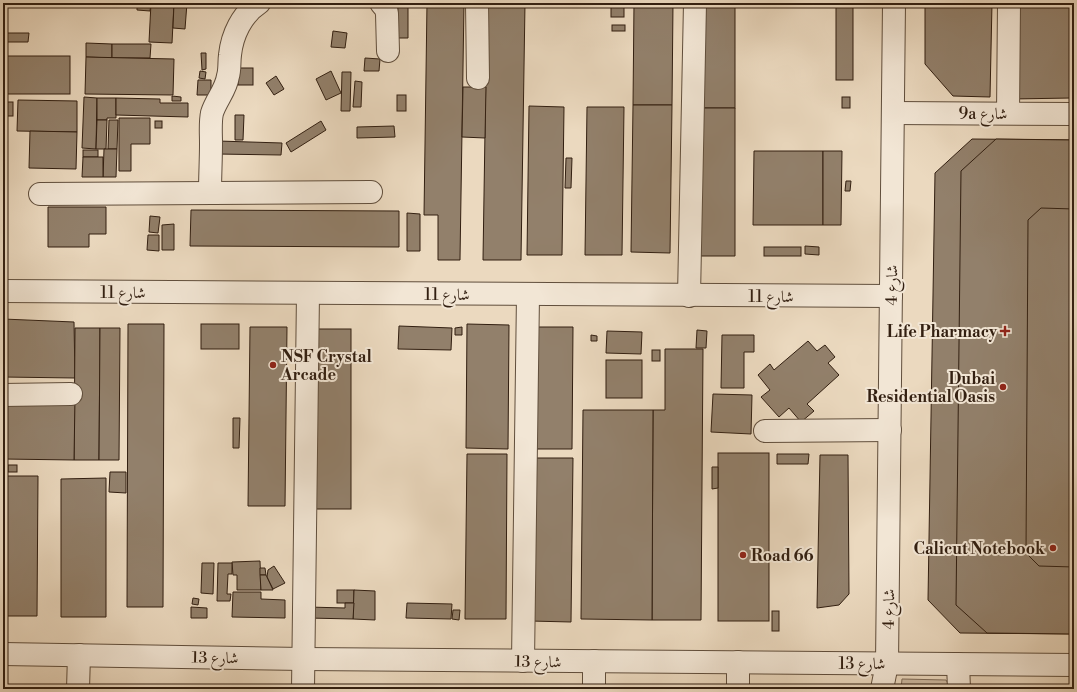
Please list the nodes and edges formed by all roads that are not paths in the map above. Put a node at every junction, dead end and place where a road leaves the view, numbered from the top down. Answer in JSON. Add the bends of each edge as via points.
{"nodes":[{"id":1,"x":259,"y":3,"type":"edge"},
{"id":2,"x":381,"y":3,"type":"edge"},
{"id":3,"x":477,"y":3,"type":"edge"},
{"id":4,"x":695,"y":3,"type":"edge"},
{"id":5,"x":894,"y":3,"type":"edge"},
{"id":6,"x":1009,"y":3,"type":"edge"},
{"id":7,"x":388,"y":51,"type":"dead end"},
{"id":8,"x":478,"y":78,"type":"dead end"},
{"id":9,"x":893,"y":112,"type":"junction"},
{"id":10,"x":1008,"y":114,"type":"junction"},
{"id":11,"x":1074,"y":114,"type":"edge"},
{"id":12,"x":371,"y":192,"type":"dead end"},
{"id":13,"x":210,"y":193,"type":"junction"},
{"id":14,"x":40,"y":194,"type":"dead end"},
{"id":15,"x":3,"y":291,"type":"edge"},
{"id":16,"x":308,"y":293,"type":"junction"},
{"id":17,"x":528,"y":295,"type":"junction"},
{"id":18,"x":690,"y":296,"type":"junction"},
{"id":19,"x":891,"y":296,"type":"junction"},
{"id":20,"x":71,"y":394,"type":"dead end"},
{"id":21,"x":3,"y":395,"type":"edge"},
{"id":22,"x":890,"y":430,"type":"junction"},
{"id":23,"x":765,"y":431,"type":"dead end"},
{"id":24,"x":3,"y":654,"type":"edge"},
{"id":25,"x":79,"y":655,"type":"junction"},
{"id":26,"x":303,"y":659,"type":"junction"},
{"id":27,"x":523,"y":661,"type":"junction"},
{"id":28,"x":594,"y":661,"type":"junction"},
{"id":29,"x":738,"y":662,"type":"junction"},
{"id":30,"x":887,"y":664,"type":"junction"},
{"id":31,"x":958,"y":664,"type":"junction"},
{"id":32,"x":1074,"y":665,"type":"edge"},
{"id":33,"x":78,"y":689,"type":"edge"},
{"id":34,"x":303,"y":689,"type":"edge"},
{"id":35,"x":594,"y":689,"type":"edge"},
{"id":36,"x":738,"y":689,"type":"edge"},
{"id":37,"x":882,"y":689,"type":"edge"},
{"id":38,"x":959,"y":689,"type":"edge"}],
"edges":[{"from":1,"to":13,"type":"street","via":[[244,17],[238,28],[230,53],[227,83],[212,114]]},
{"from":2,"to":7,"type":"street","via":[[387,14]]},
{"from":3,"to":8,"type":"street"},
{"from":4,"to":18,"type":"street"},
{"from":5,"to":9,"type":"street","name":"شارع 4"},
{"from":6,"to":10,"type":"street"},
{"from":9,"to":10,"type":"street","name":"9a شارع"},
{"from":9,"to":19,"type":"street","name":"شارع 4"},
{"from":10,"to":11,"type":"street","name":"9a شارع"},
{"from":12,"to":13,"type":"street"},
{"from":13,"to":14,"type":"street"},
{"from":15,"to":16,"type":"street","name":"شارع 11"},
{"from":16,"to":17,"type":"street","name":"شارع 11"},
{"from":16,"to":26,"type":"street"},
{"from":17,"to":18,"type":"street","name":"شارع 11"},
{"from":17,"to":27,"type":"street"},
{"from":18,"to":19,"type":"street","name":"شارع 11"},
{"from":19,"to":22,"type":"street","name":"شارع 4"},
{"from":20,"to":21,"type":"street"},
{"from":22,"to":23,"type":"street"},
{"from":22,"to":30,"type":"street","name":"شارع 4"},
{"from":24,"to":25,"type":"street","name":"شارع 13"},
{"from":25,"to":26,"type":"street","name":"شارع 13"},
{"from":25,"to":33,"type":"street"},
{"from":26,"to":27,"type":"street","name":"شارع 13"},
{"from":26,"to":34,"type":"street"},
{"from":27,"to":28,"type":"street","name":"شارع 13"},
{"from":28,"to":29,"type":"street","name":"شارع 13"},
{"from":28,"to":35,"type":"street"},
{"from":29,"to":30,"type":"street","name":"شارع 13"},
{"from":29,"to":36,"type":"street"},
{"from":30,"to":31,"type":"street","name":"شارع 13"},
{"from":30,"to":37,"type":"street","name":"شارع 4"},
{"from":31,"to":32,"type":"street","name":"شارع 13"},
{"from":31,"to":38,"type":"street"}]}
